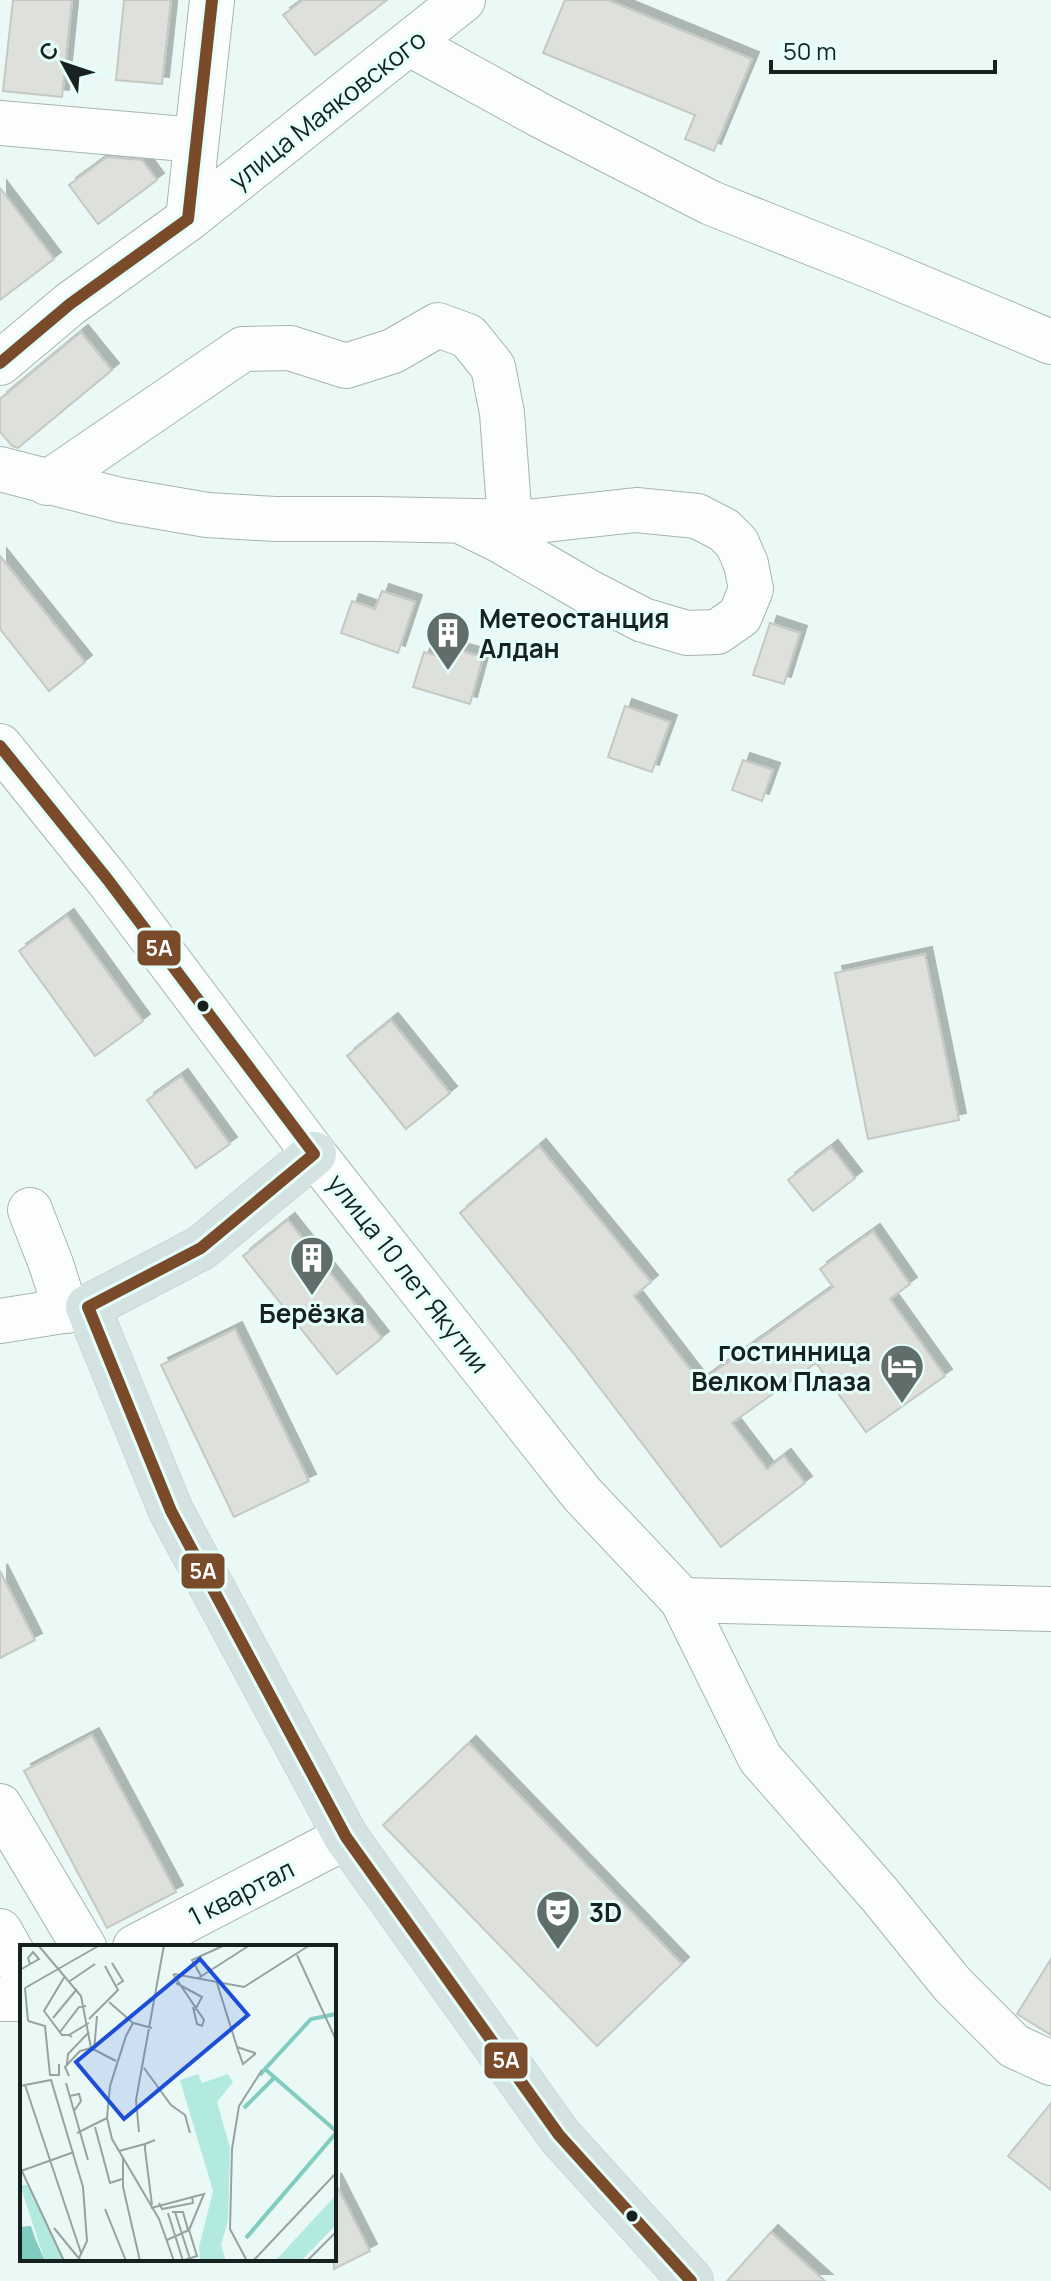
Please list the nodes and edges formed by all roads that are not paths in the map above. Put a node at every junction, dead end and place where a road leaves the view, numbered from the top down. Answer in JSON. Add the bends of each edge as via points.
{"nodes":[{"id":1,"x":212,"y":0,"type":"edge"},
{"id":2,"x":463,"y":0,"type":"edge"},
{"id":3,"x":424,"y":32,"type":"junction"},
{"id":4,"x":0,"y":123,"type":"edge"},
{"id":5,"x":196,"y":140,"type":"junction"},
{"id":6,"x":188,"y":219,"type":"junction"},
{"id":7,"x":1051,"y":342,"type":"edge"},
{"id":8,"x":0,"y":363,"type":"edge"},
{"id":9,"x":0,"y":469,"type":"edge"},
{"id":10,"x":47,"y":483,"type":"junction"},
{"id":11,"x":460,"y":521,"type":"junction"},
{"id":12,"x":510,"y":522,"type":"junction"},
{"id":13,"x":0,"y":746,"type":"edge"},
{"id":14,"x":314,"y":1154,"type":"junction"},
{"id":15,"x":30,"y":1210,"type":"dead end"},
{"id":16,"x":77,"y":1309,"type":"junction"},
{"id":17,"x":0,"y":1321,"type":"edge"},
{"id":18,"x":682,"y":1600,"type":"junction"},
{"id":19,"x":1051,"y":1609,"type":"edge"},
{"id":20,"x":0,"y":1806,"type":"edge"},
{"id":21,"x":346,"y":1837,"type":"junction"},
{"id":22,"x":0,"y":1931,"type":"edge"},
{"id":23,"x":83,"y":1945,"type":"edge"},
{"id":24,"x":139,"y":1945,"type":"edge"},
{"id":25,"x":20,"y":1966,"type":"edge"},
{"id":26,"x":1051,"y":2063,"type":"edge"},
{"id":27,"x":691,"y":2281,"type":"edge"}],
"edges":[{"from":1,"to":5,"type":"street"},
{"from":2,"to":3,"type":"street","name":"улица Маяковского"},
{"from":3,"to":6,"type":"street","name":"улица Маяковского"},
{"from":3,"to":7,"type":"street","via":[[410,44],[711,203]]},
{"from":4,"to":5,"type":"street"},
{"from":5,"to":6,"type":"street"},
{"from":6,"to":8,"type":"street","name":"улица Маяковского","via":[[70,304]]},
{"from":9,"to":10,"type":"street"},
{"from":10,"to":11,"type":"street","via":[[207,515]]},
{"from":10,"to":12,"type":"street","via":[[243,349],[290,348],[346,366],[393,351],[438,325],[468,336],[493,367]]},
{"from":11,"to":12,"type":"street"},
{"from":11,"to":12,"type":"street","via":[[643,620],[687,633],[717,632],[740,616],[751,589],[737,543],[697,516],[636,510]]},
{"from":13,"to":14,"type":"street","name":"улица 10 лет Якутии"},
{"from":14,"to":16,"type":"main road","via":[[201,1248]]},
{"from":14,"to":18,"type":"street","name":"улица 10 лет Якутии","via":[[582,1494]]},
{"from":15,"to":16,"type":"street","via":[[51,1264]]},
{"from":16,"to":17,"type":"street"},
{"from":16,"to":21,"type":"main road","via":[[171,1511]]},
{"from":18,"to":19,"type":"street"},
{"from":18,"to":26,"type":"street","name":"улица 10 лет Якутии","via":[[760,1758],[952,1984],[1014,2046]]},
{"from":20,"to":23,"type":"street"},
{"from":21,"to":24,"type":"street","name":"1 квартал"},
{"from":21,"to":27,"type":"main road","via":[[559,2135]]},
{"from":22,"to":25,"type":"street"}]}
